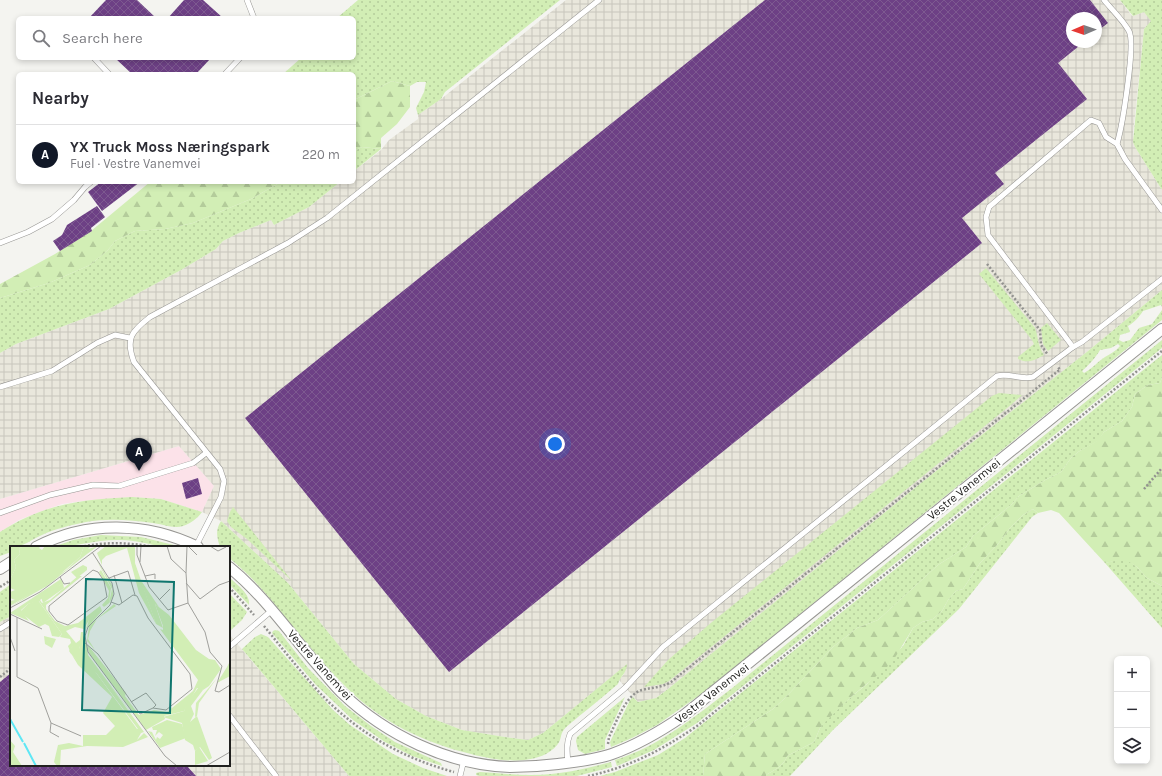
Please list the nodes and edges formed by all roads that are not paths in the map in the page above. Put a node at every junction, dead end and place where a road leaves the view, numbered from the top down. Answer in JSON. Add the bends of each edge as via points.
{"nodes":[{"id":1,"x":247,"y":0,"type":"edge"},
{"id":2,"x":599,"y":0,"type":"edge"},
{"id":3,"x":1104,"y":0,"type":"edge"},
{"id":4,"x":253,"y":16,"type":"edge"},
{"id":5,"x":96,"y":60,"type":"edge"},
{"id":6,"x":238,"y":60,"type":"edge"},
{"id":7,"x":107,"y":72,"type":"edge"},
{"id":8,"x":227,"y":72,"type":"edge"},
{"id":9,"x":1117,"y":144,"type":"junction"},
{"id":10,"x":88,"y":184,"type":"edge"},
{"id":11,"x":1162,"y":210,"type":"edge"},
{"id":12,"x":0,"y":243,"type":"edge"},
{"id":13,"x":1162,"y":278,"type":"edge"},
{"id":14,"x":1162,"y":329,"type":"edge"},
{"id":15,"x":130,"y":338,"type":"junction"},
{"id":16,"x":1073,"y":347,"type":"junction"},
{"id":17,"x":0,"y":387,"type":"edge"},
{"id":18,"x":206,"y":453,"type":"junction"},
{"id":19,"x":0,"y":513,"type":"edge"},
{"id":20,"x":38,"y":546,"type":"edge"},
{"id":21,"x":195,"y":546,"type":"edge"},
{"id":22,"x":197,"y":546,"type":"edge"},
{"id":23,"x":10,"y":563,"type":"edge"},
{"id":24,"x":230,"y":567,"type":"edge"},
{"id":25,"x":0,"y":569,"type":"edge"},
{"id":26,"x":272,"y":611,"type":"junction"},
{"id":27,"x":10,"y":623,"type":"edge"},
{"id":28,"x":0,"y":629,"type":"edge"},
{"id":29,"x":230,"y":646,"type":"edge"},
{"id":30,"x":230,"y":715,"type":"edge"},
{"id":31,"x":464,"y":760,"type":"junction"},
{"id":32,"x":568,"y":763,"type":"junction"},
{"id":33,"x":276,"y":776,"type":"edge"},
{"id":34,"x":460,"y":776,"type":"edge"}],
"edges":[{"from":1,"to":4,"type":"lane"},
{"from":2,"to":15,"type":"lane","via":[[327,218],[288,244],[150,317],[136,328]]},
{"from":3,"to":9,"type":"lane","via":[[1130,32],[1132,44],[1124,112]]},
{"from":5,"to":7,"type":"lane"},
{"from":6,"to":8,"type":"lane"},
{"from":9,"to":11,"type":"lane"},
{"from":9,"to":16,"type":"lane","via":[[1106,137],[1099,123],[1091,120],[989,207],[986,217],[988,235]]},
{"from":10,"to":12,"type":"lane","via":[[52,219]]},
{"from":13,"to":16,"type":"lane"},
{"from":14,"to":32,"type":"street","name":"Vestre Vanemvei","via":[[683,716],[658,733],[611,754]]},
{"from":15,"to":17,"type":"lane","via":[[115,335],[97,342],[52,371]]},
{"from":15,"to":18,"type":"lane","via":[[130,351],[134,362]]},
{"from":16,"to":32,"type":"lane","via":[[1033,377],[1003,374],[997,376],[667,643],[625,688],[570,734],[566,750]]},
{"from":18,"to":19,"type":"lane","via":[[193,463],[119,486],[93,485],[50,495]]},
{"from":18,"to":22,"type":"lane","via":[[220,469],[224,480],[221,496]]},
{"from":20,"to":21,"type":"street","via":[[80,531],[125,527],[163,533]]},
{"from":23,"to":25,"type":"street"},
{"from":24,"to":26,"type":"street","name":"Vestre Vanemvei"},
{"from":26,"to":29,"type":"lane"},
{"from":26,"to":31,"type":"street","name":"Vestre Vanemvei","via":[[340,691],[366,713],[404,737],[446,756]]},
{"from":27,"to":28,"type":"lane"},
{"from":30,"to":33,"type":"lane"},
{"from":31,"to":32,"type":"street","name":"Vestre Vanemvei","via":[[510,767]]},
{"from":31,"to":34,"type":"lane"}]}
